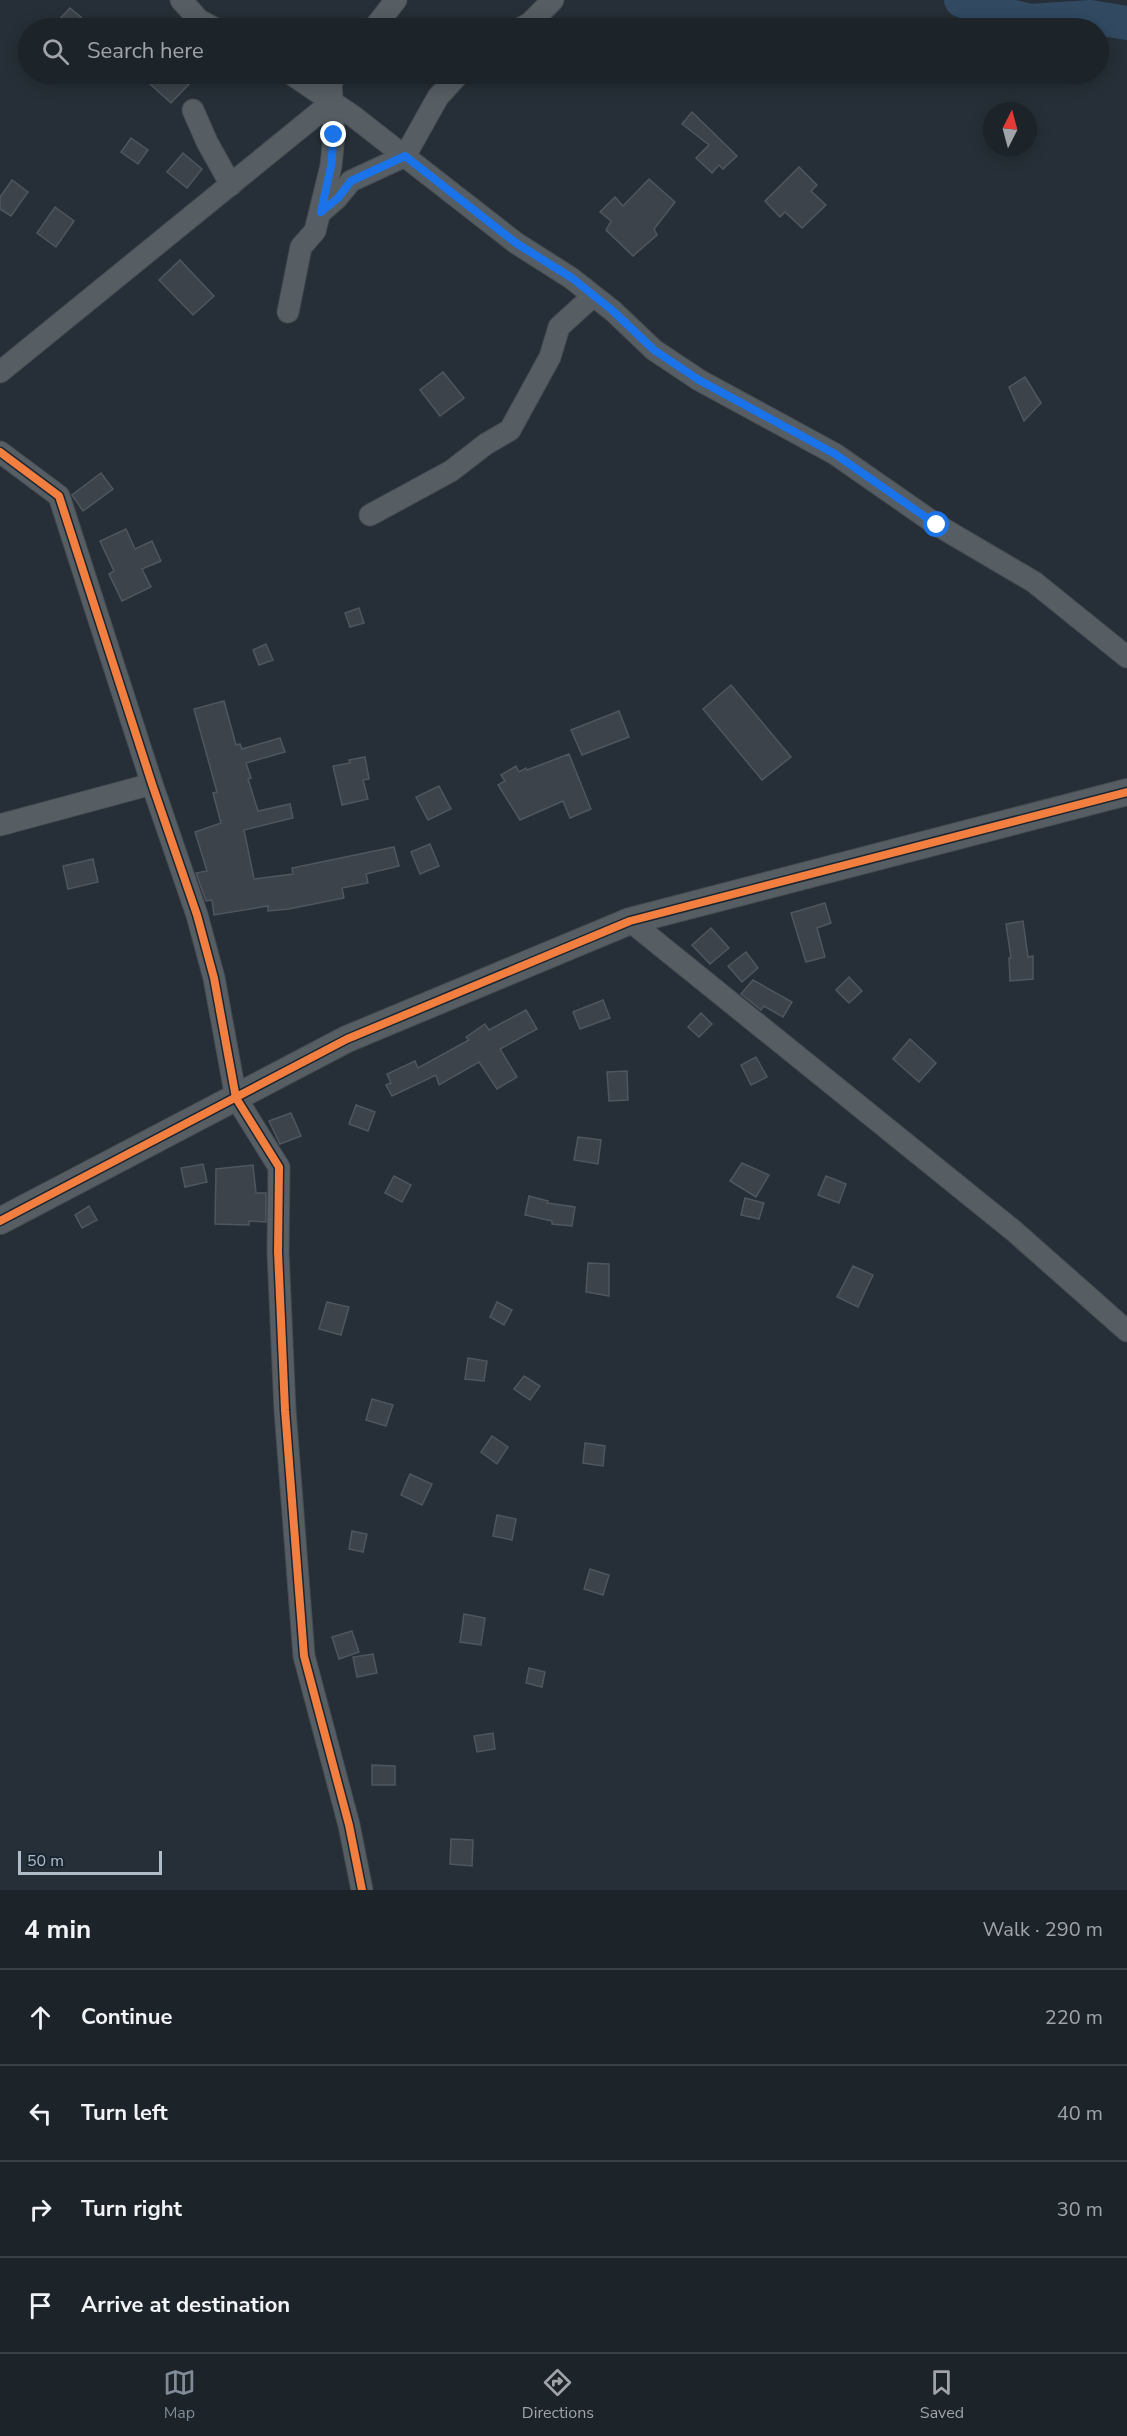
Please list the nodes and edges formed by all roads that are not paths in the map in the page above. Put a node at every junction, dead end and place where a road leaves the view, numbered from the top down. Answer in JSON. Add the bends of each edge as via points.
{"nodes":[{"id":1,"x":181,"y":0,"type":"edge"},
{"id":2,"x":396,"y":0,"type":"edge"},
{"id":3,"x":553,"y":0,"type":"edge"},
{"id":4,"x":196,"y":18,"type":"edge"},
{"id":5,"x":382,"y":18,"type":"edge"},
{"id":6,"x":535,"y":18,"type":"edge"},
{"id":7,"x":306,"y":84,"type":"edge"},
{"id":8,"x":331,"y":84,"type":"edge"},
{"id":9,"x":450,"y":84,"type":"edge"},
{"id":10,"x":332,"y":102,"type":"junction"},
{"id":11,"x":194,"y":110,"type":"dead end"},
{"id":12,"x":405,"y":156,"type":"junction"},
{"id":13,"x":231,"y":184,"type":"junction"},
{"id":14,"x":321,"y":212,"type":"junction"},
{"id":15,"x":593,"y":296,"type":"junction"},
{"id":16,"x":288,"y":312,"type":"dead end"},
{"id":17,"x":0,"y":372,"type":"edge"},
{"id":18,"x":0,"y":452,"type":"edge"},
{"id":19,"x":369,"y":514,"type":"dead end"},
{"id":20,"x":1127,"y":657,"type":"edge"},
{"id":21,"x":152,"y":784,"type":"junction"},
{"id":22,"x":1127,"y":792,"type":"edge"},
{"id":23,"x":0,"y":825,"type":"edge"},
{"id":24,"x":630,"y":921,"type":"junction"},
{"id":25,"x":236,"y":1098,"type":"junction"},
{"id":26,"x":0,"y":1221,"type":"edge"},
{"id":27,"x":1127,"y":1331,"type":"edge"},
{"id":28,"x":362,"y":1890,"type":"edge"}],
"edges":[{"from":1,"to":4,"type":"street"},
{"from":2,"to":5,"type":"street"},
{"from":3,"to":6,"type":"street"},
{"from":7,"to":10,"type":"street"},
{"from":8,"to":10,"type":"street"},
{"from":9,"to":12,"type":"street","via":[[438,97]]},
{"from":10,"to":12,"type":"street"},
{"from":10,"to":13,"type":"street"},
{"from":10,"to":14,"type":"street","via":[[331,166]]},
{"from":11,"to":13,"type":"street"},
{"from":12,"to":14,"type":"street","via":[[351,181]]},
{"from":12,"to":15,"type":"street","via":[[516,243]]},
{"from":13,"to":17,"type":"street"},
{"from":14,"to":16,"type":"street","via":[[315,231],[301,247]]},
{"from":15,"to":19,"type":"street","via":[[560,327],[550,357],[510,430],[451,471]]},
{"from":15,"to":20,"type":"street","via":[[654,350],[699,380],[835,454],[937,525],[1034,582]]},
{"from":18,"to":21,"type":"street","via":[[59,496]]},
{"from":21,"to":23,"type":"street"},
{"from":21,"to":25,"type":"street","via":[[214,978]]},
{"from":22,"to":24,"type":"street"},
{"from":24,"to":25,"type":"street","via":[[347,1039]]},
{"from":24,"to":27,"type":"street","via":[[1014,1231]]},
{"from":25,"to":26,"type":"street"},
{"from":25,"to":28,"type":"street","via":[[279,1167],[278,1252],[285,1398],[304,1656],[349,1825]]}]}
